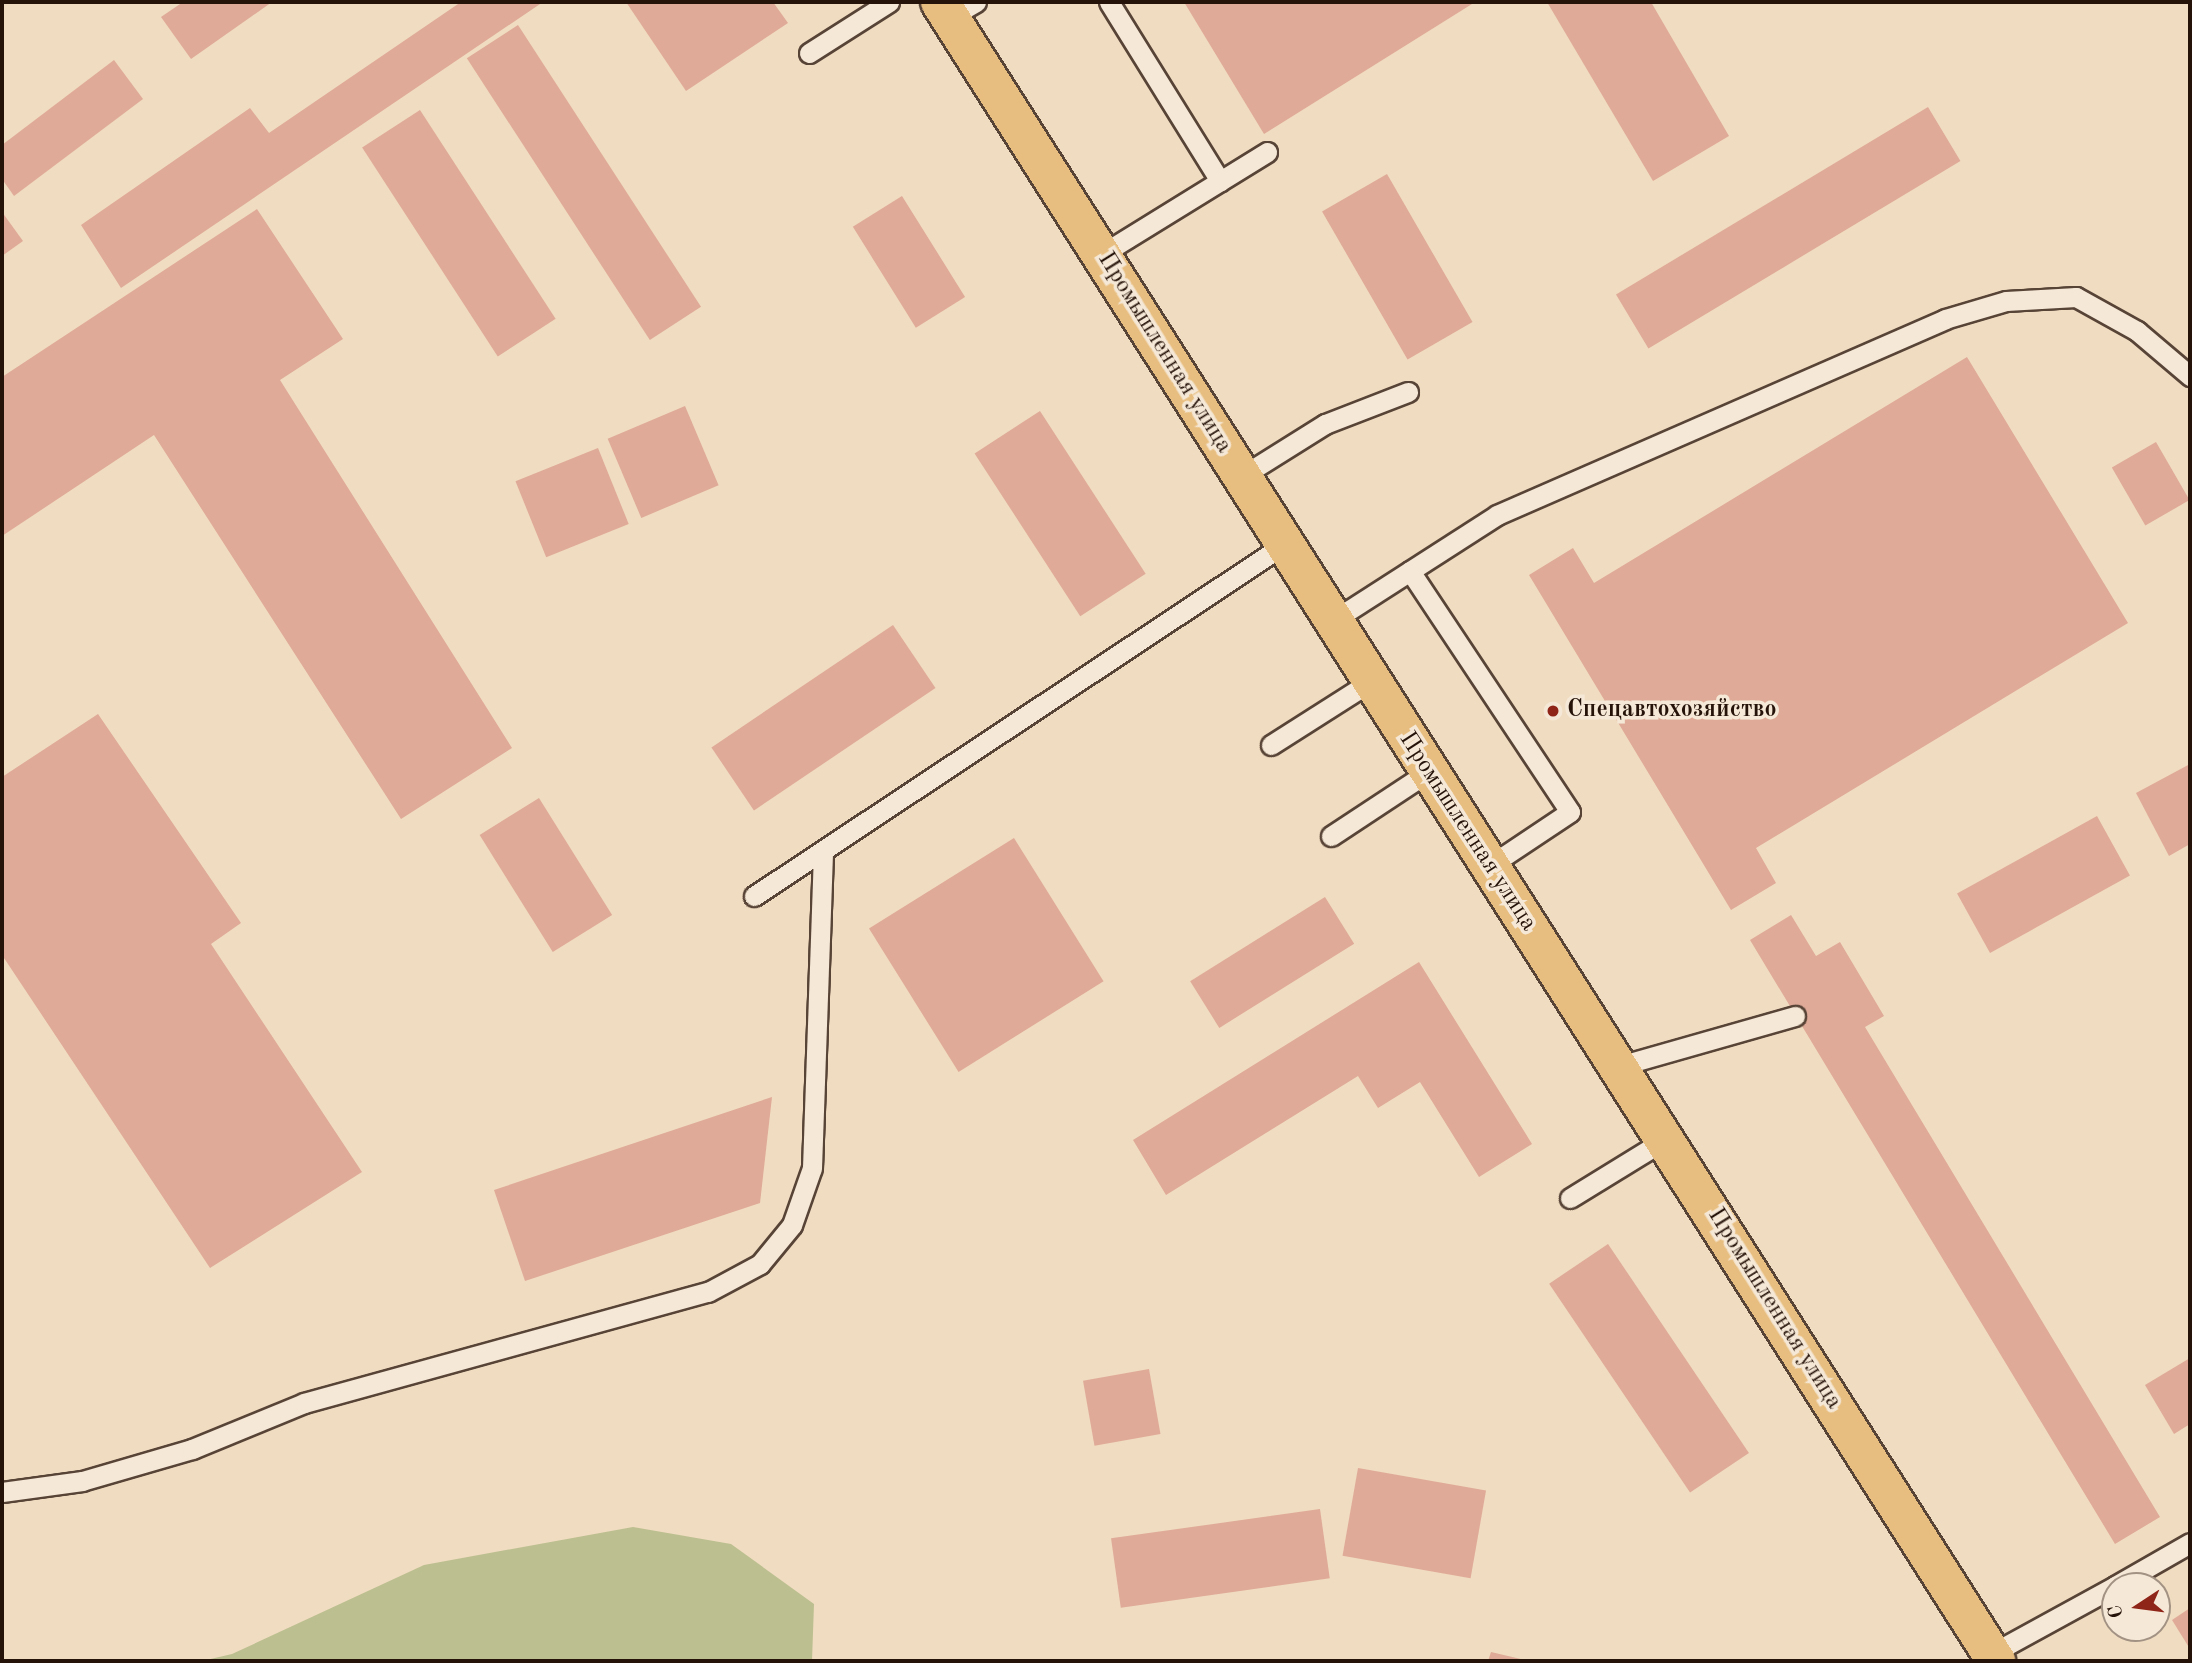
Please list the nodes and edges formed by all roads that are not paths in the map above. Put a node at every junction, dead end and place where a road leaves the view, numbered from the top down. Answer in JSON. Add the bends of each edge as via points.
{"nodes":[{"id":1,"x":889,"y":2,"type":"edge"},
{"id":2,"x":1109,"y":2,"type":"edge"},
{"id":3,"x":955,"y":7,"type":"edge"},
{"id":4,"x":809,"y":53,"type":"dead end"},
{"id":5,"x":1267,"y":152,"type":"dead end"},
{"id":6,"x":1220,"y":181,"type":"junction"},
{"id":7,"x":1102,"y":254,"type":"junction"},
{"id":8,"x":2190,"y":376,"type":"edge"},
{"id":9,"x":1408,"y":392,"type":"dead end"},
{"id":10,"x":1242,"y":477,"type":"junction"},
{"id":11,"x":1284,"y":544,"type":"junction"},
{"id":12,"x":1410,"y":571,"type":"junction"},
{"id":13,"x":1332,"y":621,"type":"junction"},
{"id":14,"x":1370,"y":681,"type":"junction"},
{"id":15,"x":1271,"y":745,"type":"dead end"},
{"id":16,"x":1428,"y":772,"type":"junction"},
{"id":17,"x":1331,"y":836,"type":"dead end"},
{"id":18,"x":822,"y":851,"type":"junction"},
{"id":19,"x":1489,"y":866,"type":"junction"},
{"id":20,"x":754,"y":896,"type":"dead end"},
{"id":21,"x":1795,"y":1016,"type":"dead end"},
{"id":22,"x":1619,"y":1066,"type":"junction"},
{"id":23,"x":1666,"y":1139,"type":"junction"},
{"id":24,"x":1570,"y":1198,"type":"dead end"},
{"id":25,"x":2,"y":1492,"type":"edge"},
{"id":26,"x":2190,"y":1543,"type":"edge"},
{"id":27,"x":2139,"y":1572,"type":"edge"},
{"id":28,"x":2101,"y":1594,"type":"edge"},
{"id":29,"x":1994,"y":1657,"type":"edge"}],
"edges":[{"from":1,"to":4,"type":"lane"},
{"from":2,"to":6,"type":"lane"},
{"from":3,"to":7,"type":"main road","name":"Промышленная улица"},
{"from":5,"to":6,"type":"lane"},
{"from":6,"to":7,"type":"lane"},
{"from":7,"to":10,"type":"main road","name":"Промышленная улица"},
{"from":8,"to":12,"type":"lane","via":[[2137,331],[2076,297],[2006,301],[1945,319],[1497,515]]},
{"from":9,"to":10,"type":"lane","via":[[1325,424]]},
{"from":10,"to":11,"type":"main road","name":"Промышленная улица"},
{"from":11,"to":13,"type":"main road","name":"Промышленная улица"},
{"from":11,"to":18,"type":"lane"},
{"from":12,"to":13,"type":"lane"},
{"from":12,"to":19,"type":"lane","via":[[1570,812]]},
{"from":13,"to":14,"type":"main road","name":"Промышленная улица"},
{"from":14,"to":15,"type":"lane"},
{"from":14,"to":16,"type":"main road","name":"Промышленная улица"},
{"from":16,"to":17,"type":"lane"},
{"from":16,"to":19,"type":"main road","name":"Промышленная улица"},
{"from":18,"to":20,"type":"lane"},
{"from":18,"to":25,"type":"lane","via":[[813,1168],[792,1225],[760,1264],[708,1292],[304,1403],[192,1449],[82,1481]]},
{"from":19,"to":22,"type":"main road","name":"Промышленная улица"},
{"from":21,"to":22,"type":"lane"},
{"from":22,"to":23,"type":"main road","name":"Промышленная улица"},
{"from":23,"to":24,"type":"lane"},
{"from":23,"to":29,"type":"main road","name":"Промышленная улица"},
{"from":26,"to":27,"type":"lane"},
{"from":28,"to":29,"type":"lane"}]}
